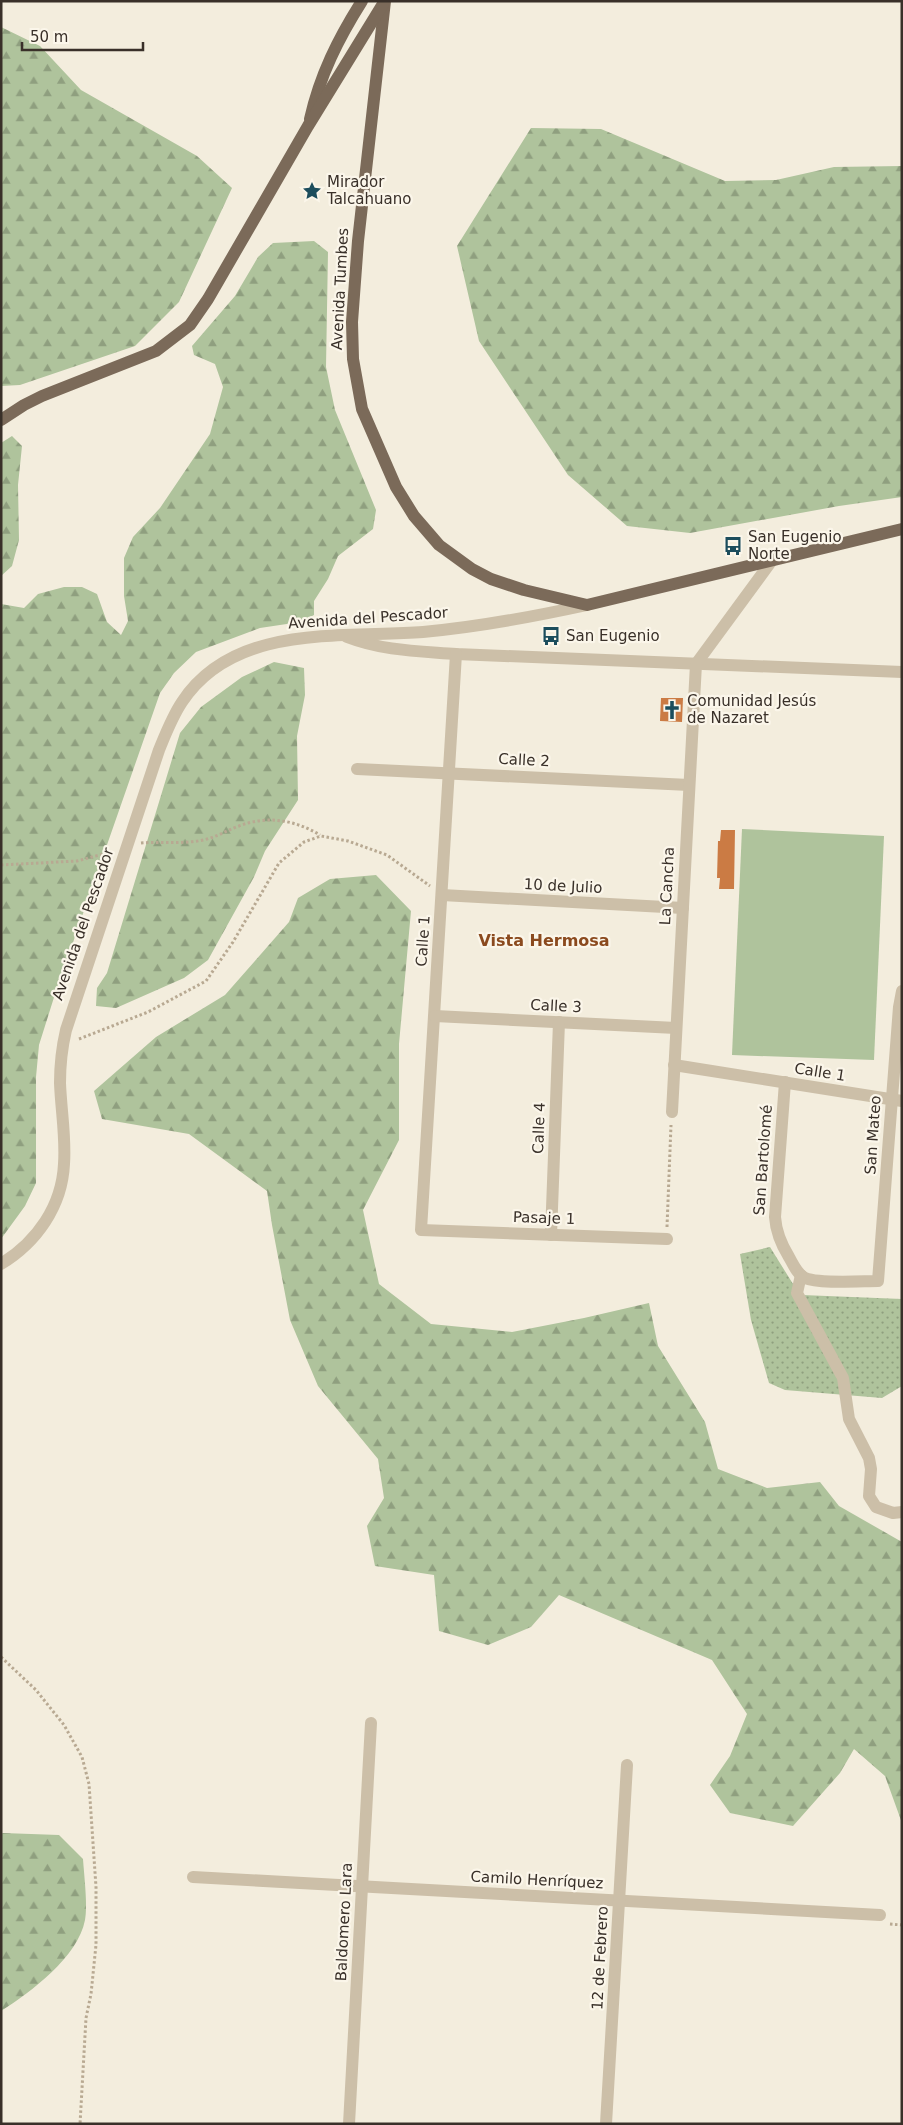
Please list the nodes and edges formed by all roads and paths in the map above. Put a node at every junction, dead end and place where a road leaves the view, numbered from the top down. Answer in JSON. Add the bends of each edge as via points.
{"nodes":[{"id":1,"x":362,"y":1,"type":"edge"},
{"id":2,"x":385,"y":1,"type":"edge"},
{"id":3,"x":308,"y":126,"type":"junction"},
{"id":4,"x":1,"y":420,"type":"edge"},
{"id":5,"x":902,"y":528,"type":"edge"},
{"id":6,"x":773,"y":559,"type":"junction"},
{"id":7,"x":587,"y":605,"type":"junction"},
{"id":8,"x":343,"y":635,"type":"junction"},
{"id":9,"x":456,"y":654,"type":"junction"},
{"id":10,"x":696,"y":664,"type":"junction"},
{"id":11,"x":902,"y":672,"type":"edge"},
{"id":12,"x":357,"y":769,"type":"dead end"},
{"id":13,"x":450,"y":773,"type":"junction"},
{"id":14,"x":689,"y":785,"type":"junction"},
{"id":15,"x":320,"y":836,"type":"junction"},
{"id":16,"x":127,"y":846,"type":"junction"},
{"id":17,"x":1,"y":865,"type":"edge"},
{"id":18,"x":442,"y":895,"type":"junction"},
{"id":19,"x":682,"y":908,"type":"junction"},
{"id":20,"x":902,"y":991,"type":"edge"},
{"id":21,"x":434,"y":1016,"type":"junction"},
{"id":22,"x":559,"y":1022,"type":"junction"},
{"id":23,"x":676,"y":1028,"type":"junction"},
{"id":24,"x":63,"y":1044,"type":"junction"},
{"id":25,"x":674,"y":1065,"type":"junction"},
{"id":26,"x":785,"y":1082,"type":"junction"},
{"id":27,"x":897,"y":1100,"type":"edge"},
{"id":28,"x":672,"y":1112,"type":"joint"},
{"id":29,"x":421,"y":1230,"type":"joint"},
{"id":30,"x":551,"y":1235,"type":"junction"},
{"id":31,"x":666,"y":1240,"type":"joint"},
{"id":32,"x":1,"y":1264,"type":"edge"},
{"id":33,"x":801,"y":1275,"type":"junction"},
{"id":34,"x":902,"y":1512,"type":"edge"},
{"id":35,"x":1,"y":1657,"type":"edge"},
{"id":36,"x":371,"y":1723,"type":"dead end"},
{"id":37,"x":627,"y":1765,"type":"dead end"},
{"id":38,"x":193,"y":1878,"type":"dead end"},
{"id":39,"x":363,"y":1887,"type":"junction"},
{"id":40,"x":619,"y":1901,"type":"junction"},
{"id":41,"x":880,"y":1915,"type":"dead end"},
{"id":42,"x":80,"y":2124,"type":"edge"},
{"id":43,"x":349,"y":2124,"type":"edge"},
{"id":44,"x":606,"y":2124,"type":"edge"}],
"edges":[{"from":1,"to":3,"type":"main road","name":"Avenida Tumbes","via":[[331,54]]},
{"from":2,"to":3,"type":"main road","name":"Avenida Tumbes"},
{"from":2,"to":7,"type":"main road","name":"Avenida Tumbes","via":[[353,298],[352,359],[362,409],[404,502],[439,545],[491,579]]},
{"from":3,"to":4,"type":"main road","name":"Avenida Tumbes","via":[[242,243],[190,325],[156,351],[42,396]]},
{"from":5,"to":6,"type":"main road","name":"Avenida del Pescador"},
{"from":6,"to":7,"type":"main road","name":"Avenida del Pescador"},
{"from":6,"to":10,"type":"street"},
{"from":7,"to":8,"type":"street","name":"Avenida del Pescador","via":[[502,623],[420,632]]},
{"from":8,"to":9,"type":"street","via":[[388,649]]},
{"from":8,"to":16,"type":"street","name":"Avenida del Pescador","via":[[292,639],[257,647],[219,666],[196,685],[166,731]]},
{"from":9,"to":10,"type":"street"},
{"from":9,"to":13,"type":"street","name":"Calle 1"},
{"from":10,"to":11,"type":"street"},
{"from":10,"to":14,"type":"street","name":"La Cancha"},
{"from":12,"to":13,"type":"street","name":"Calle 2"},
{"from":13,"to":14,"type":"street","name":"Calle 2"},
{"from":13,"to":18,"type":"street","name":"Calle 1"},
{"from":14,"to":19,"type":"street","name":"La Cancha"},
{"from":15,"to":16,"type":"path","via":[[294,823],[267,819],[191,842]]},
{"from":15,"to":18,"type":"path","via":[[348,841],[387,855]]},
{"from":15,"to":24,"type":"path","via":[[304,842],[279,863],[206,981],[148,1012]]},
{"from":16,"to":17,"type":"path","via":[[93,858]]},
{"from":16,"to":24,"type":"street","name":"Avenida del Pescador"},
{"from":18,"to":19,"type":"street","name":"10 de Julio"},
{"from":18,"to":21,"type":"street","name":"Calle 1"},
{"from":19,"to":23,"type":"street","name":"La Cancha"},
{"from":20,"to":27,"type":"street","name":"San Mateo"},
{"from":21,"to":22,"type":"street","name":"Calle 3"},
{"from":21,"to":29,"type":"street","name":"Calle 1"},
{"from":22,"to":23,"type":"street","name":"Calle 3"},
{"from":22,"to":30,"type":"street","name":"Calle 4"},
{"from":23,"to":25,"type":"street","name":"La Cancha"},
{"from":24,"to":32,"type":"street","name":"Avenida del Pescador","via":[[60,1082],[64,1162],[58,1195],[44,1224],[22,1249]]},
{"from":25,"to":26,"type":"street","name":"Calle 1"},
{"from":25,"to":28,"type":"street","name":"La Cancha"},
{"from":26,"to":27,"type":"street","name":"Calle 1"},
{"from":26,"to":33,"type":"street","name":"San Bartolomé","via":[[775,1217],[782,1246]]},
{"from":27,"to":33,"type":"street","name":"San Mateo","via":[[878,1281],[810,1280]]},
{"from":28,"to":31,"type":"path"},
{"from":29,"to":30,"type":"street","name":"Pasaje 1"},
{"from":30,"to":31,"type":"street","name":"Pasaje 1"},
{"from":33,"to":34,"type":"street","via":[[797,1293],[843,1378],[849,1419],[869,1458],[869,1496],[876,1507],[893,1513]]},
{"from":35,"to":42,"type":"path","via":[[36,1690],[64,1725],[77,1745],[85,1768],[97,1918],[94,1971],[86,2018]]},
{"from":36,"to":39,"type":"street","name":"Baldomero Lara"},
{"from":37,"to":40,"type":"street","name":"12 de Febrero"},
{"from":38,"to":39,"type":"street","name":"Camilo Henríquez"},
{"from":39,"to":40,"type":"street","name":"Camilo Henríquez"},
{"from":39,"to":43,"type":"street","name":"Baldomero Lara"},
{"from":40,"to":41,"type":"street","name":"Camilo Henríquez"},
{"from":40,"to":44,"type":"street","name":"12 de Febrero"}]}
